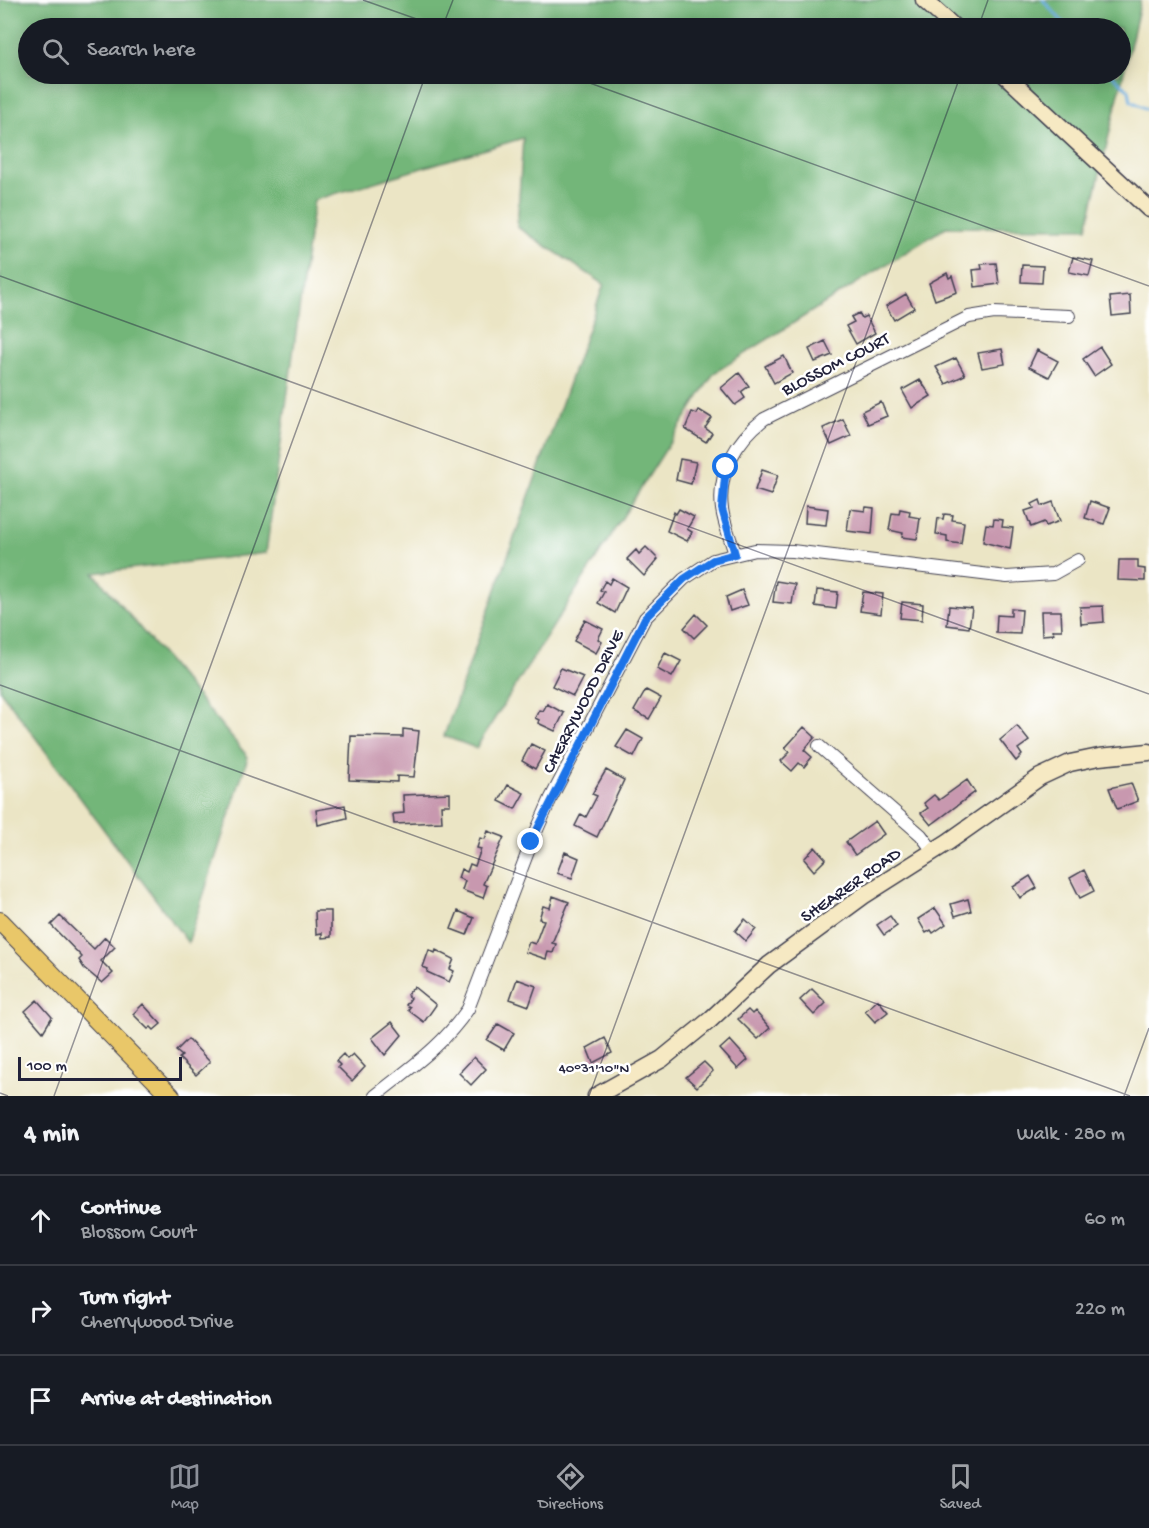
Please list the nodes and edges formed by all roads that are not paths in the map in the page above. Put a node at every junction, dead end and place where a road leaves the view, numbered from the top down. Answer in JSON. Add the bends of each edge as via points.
{"nodes":[{"id":1,"x":924,"y":0,"type":"edge"},
{"id":2,"x":944,"y":18,"type":"edge"},
{"id":3,"x":1015,"y":84,"type":"edge"},
{"id":4,"x":1149,"y":209,"type":"edge"},
{"id":5,"x":1070,"y":316,"type":"dead end"},
{"id":6,"x":735,"y":554,"type":"junction"},
{"id":7,"x":1077,"y":560,"type":"dead end"},
{"id":8,"x":819,"y":746,"type":"dead end"},
{"id":9,"x":1149,"y":752,"type":"edge"},
{"id":10,"x":933,"y":851,"type":"junction"},
{"id":11,"x":0,"y":921,"type":"edge"},
{"id":12,"x":171,"y":1096,"type":"edge"},
{"id":13,"x":375,"y":1096,"type":"edge"},
{"id":14,"x":596,"y":1096,"type":"edge"}],
"edges":[{"from":1,"to":2,"type":"street"},
{"from":3,"to":4,"type":"street"},
{"from":5,"to":6,"type":"street","name":"BLOSSOM COURT","via":[[994,313],[969,317],[764,418],[744,434],[726,467],[722,509]]},
{"from":6,"to":7,"type":"street","name":"CHERRYWOOD DRIVE","via":[[792,551],[1007,577],[1053,574]]},
{"from":6,"to":13,"type":"street","name":"CHERRYWOOD DRIVE","via":[[713,560],[684,579],[645,618],[531,842],[468,1009],[429,1055]]},
{"from":8,"to":10,"type":"street","via":[[921,835]]},
{"from":9,"to":10,"type":"street","name":"SHEARER ROAD","via":[[1067,764],[1040,777]]},
{"from":10,"to":14,"type":"street","name":"SHEARER ROAD","via":[[863,896],[769,965],[662,1059]]},
{"from":11,"to":12,"type":"main road"}]}
